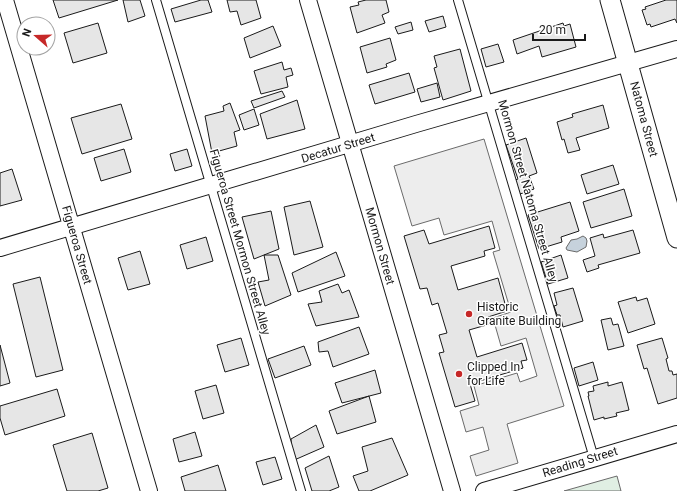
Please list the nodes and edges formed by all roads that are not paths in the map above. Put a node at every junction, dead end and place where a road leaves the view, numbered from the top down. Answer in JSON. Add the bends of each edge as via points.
{"nodes":[{"id":1,"x":5,"y":0,"type":"edge"},
{"id":2,"x":156,"y":0,"type":"edge"},
{"id":3,"x":308,"y":0,"type":"edge"},
{"id":4,"x":458,"y":0,"type":"edge"},
{"id":5,"x":610,"y":0,"type":"edge"},
{"id":6,"x":677,"y":49,"type":"edge"},
{"id":7,"x":629,"y":63,"type":"junction"},
{"id":8,"x":490,"y":104,"type":"junction"},
{"id":9,"x":350,"y":145,"type":"junction"},
{"id":10,"x":211,"y":186,"type":"junction"},
{"id":11,"x":72,"y":227,"type":"junction"},
{"id":12,"x":677,"y":238,"type":"edge"},
{"id":13,"x":0,"y":248,"type":"edge"},
{"id":14,"x":677,"y":434,"type":"edge"},
{"id":15,"x":594,"y":458,"type":"junction"},
{"id":16,"x":149,"y":491,"type":"edge"},
{"id":17,"x":301,"y":491,"type":"edge"},
{"id":18,"x":452,"y":491,"type":"edge"},
{"id":19,"x":484,"y":491,"type":"edge"}],
"edges":[{"from":1,"to":11,"type":"street","name":"Figueroa Street"},
{"from":2,"to":10,"type":"lane","name":"Figueroa Street Mormon Street Alley"},
{"from":3,"to":9,"type":"street","name":"Mormon Street"},
{"from":4,"to":8,"type":"lane","name":"Mormon Street Natoma Street Alley"},
{"from":5,"to":7,"type":"street","name":"Natoma Street"},
{"from":6,"to":7,"type":"street","name":"Decatur Street"},
{"from":7,"to":8,"type":"street","name":"Decatur Street"},
{"from":7,"to":12,"type":"street","name":"Natoma Street"},
{"from":8,"to":9,"type":"street","name":"Decatur Street"},
{"from":8,"to":15,"type":"lane","name":"Mormon Street Natoma Street Alley"},
{"from":9,"to":10,"type":"street","name":"Decatur Street"},
{"from":9,"to":18,"type":"street","name":"Mormon Street"},
{"from":10,"to":11,"type":"street","name":"Decatur Street"},
{"from":10,"to":17,"type":"lane","name":"Figueroa Street Mormon Street Alley"},
{"from":11,"to":13,"type":"street","name":"Decatur Street"},
{"from":11,"to":16,"type":"street","name":"Figueroa Street"},
{"from":14,"to":15,"type":"street","name":"Reading Street"},
{"from":15,"to":19,"type":"street","name":"Reading Street"}]}
